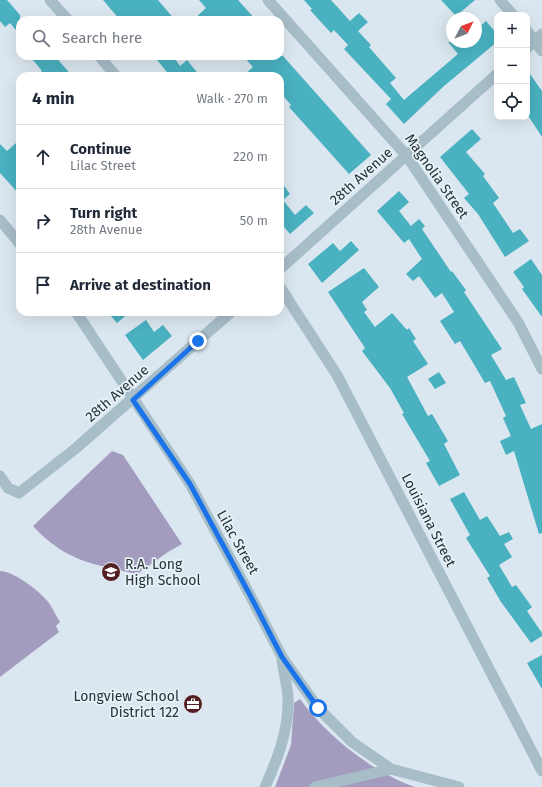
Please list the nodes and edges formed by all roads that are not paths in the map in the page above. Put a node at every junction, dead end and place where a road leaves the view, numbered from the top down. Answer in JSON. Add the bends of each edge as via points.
{"nodes":[{"id":1,"x":50,"y":0,"type":"edge"},
{"id":2,"x":268,"y":0,"type":"edge"},
{"id":3,"x":500,"y":0,"type":"edge"},
{"id":4,"x":510,"y":12,"type":"edge"},
{"id":5,"x":64,"y":16,"type":"edge"},
{"id":6,"x":282,"y":16,"type":"edge"},
{"id":7,"x":284,"y":18,"type":"edge"},
{"id":8,"x":535,"y":41,"type":"edge"},
{"id":9,"x":542,"y":51,"type":"edge"},
{"id":10,"x":102,"y":60,"type":"edge"},
{"id":11,"x":113,"y":72,"type":"edge"},
{"id":12,"x":494,"y":77,"type":"edge"},
{"id":13,"x":406,"y":155,"type":"junction"},
{"id":14,"x":0,"y":220,"type":"edge"},
{"id":15,"x":16,"y":239,"type":"edge"},
{"id":16,"x":284,"y":264,"type":"edge"},
{"id":17,"x":284,"y":293,"type":"edge"},
{"id":18,"x":79,"y":316,"type":"edge"},
{"id":19,"x":227,"y":316,"type":"edge"},
{"id":20,"x":542,"y":369,"type":"edge"},
{"id":21,"x":133,"y":400,"type":"junction"},
{"id":22,"x":0,"y":476,"type":"edge"},
{"id":23,"x":282,"y":657,"type":"junction"},
{"id":24,"x":391,"y":769,"type":"junction"},
{"id":25,"x":542,"y":771,"type":"edge"},
{"id":26,"x":265,"y":787,"type":"edge"},
{"id":27,"x":315,"y":787,"type":"edge"},
{"id":28,"x":459,"y":787,"type":"edge"}],
"edges":[{"from":1,"to":5,"type":"street"},
{"from":2,"to":6,"type":"street","name":"Magnolia Street"},
{"from":3,"to":4,"type":"street"},
{"from":7,"to":13,"type":"street","name":"Magnolia Street"},
{"from":8,"to":9,"type":"street"},
{"from":10,"to":11,"type":"street"},
{"from":12,"to":13,"type":"street","name":"28th Avenue"},
{"from":13,"to":16,"type":"street","name":"28th Avenue"},
{"from":13,"to":20,"type":"street","name":"Magnolia Street","via":[[518,322]]},
{"from":14,"to":15,"type":"street"},
{"from":17,"to":25,"type":"street","name":"Louisiana Street","via":[[336,375]]},
{"from":18,"to":21,"type":"street","name":"Lilac Street"},
{"from":19,"to":21,"type":"street","name":"28th Avenue"},
{"from":21,"to":22,"type":"street","name":"28th Avenue","via":[[19,493],[8,488]]},
{"from":21,"to":23,"type":"street","name":"Lilac Street","via":[[190,484]]},
{"from":23,"to":24,"type":"street","name":"Lilac Street","via":[[318,708],[352,742]]},
{"from":23,"to":26,"type":"street","via":[[288,696],[286,729],[278,758]]},
{"from":24,"to":27,"type":"street"},
{"from":24,"to":28,"type":"street"}]}
